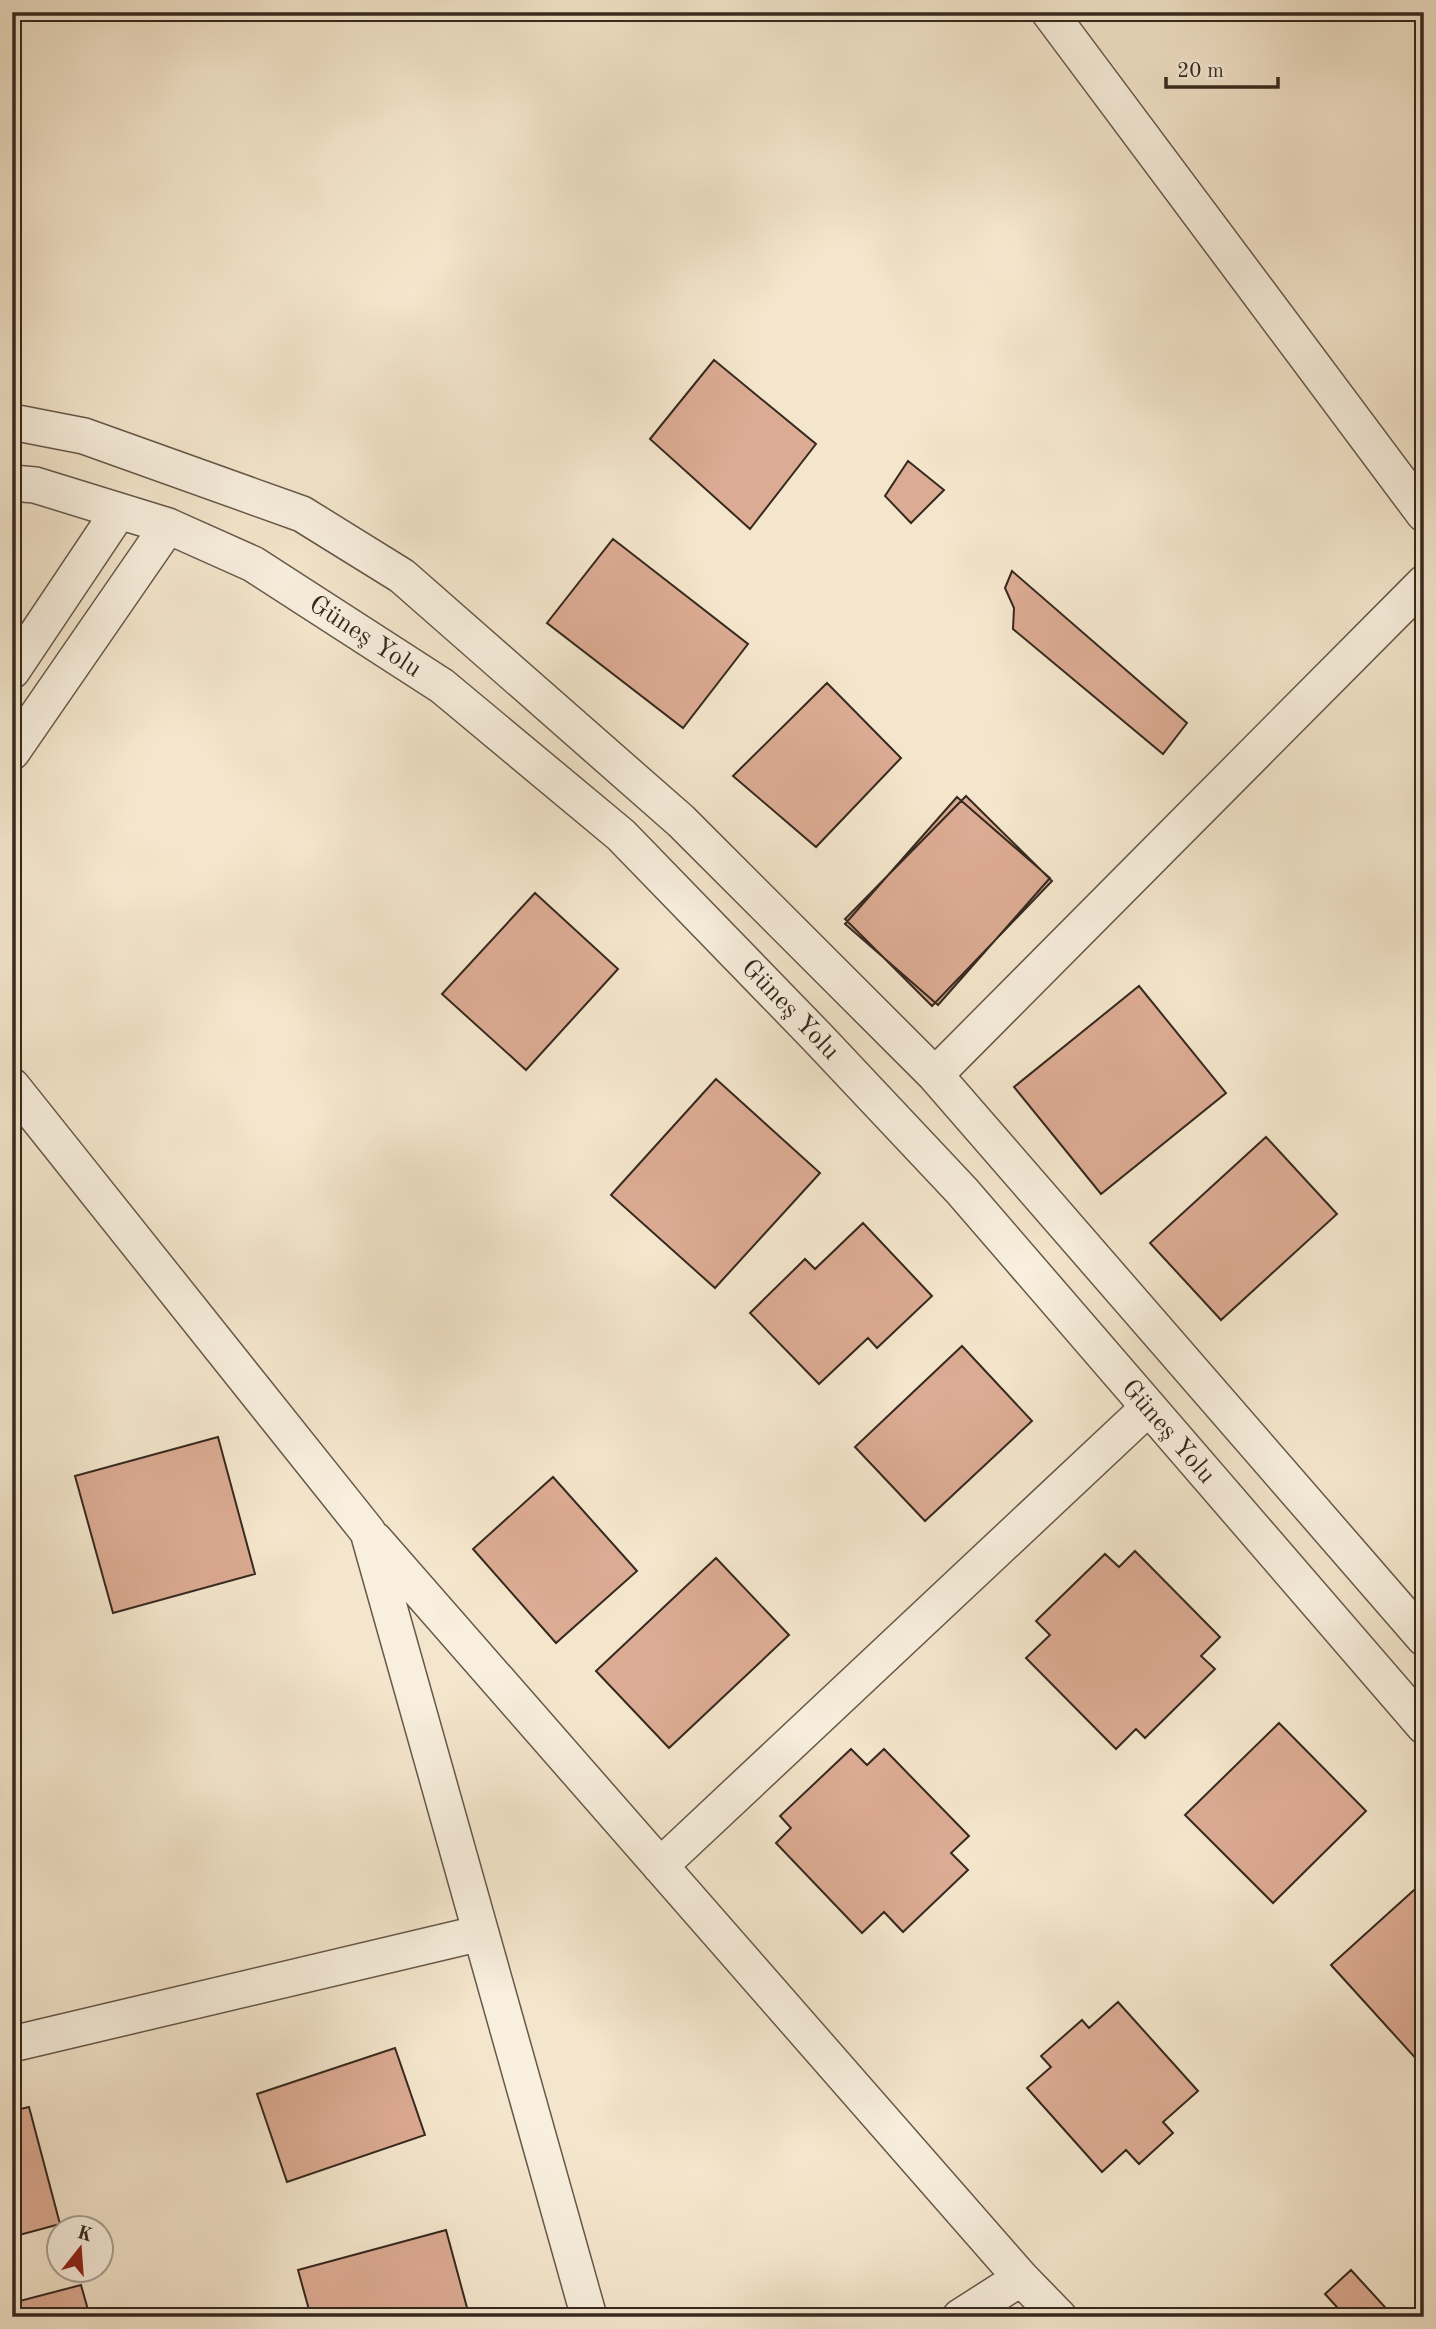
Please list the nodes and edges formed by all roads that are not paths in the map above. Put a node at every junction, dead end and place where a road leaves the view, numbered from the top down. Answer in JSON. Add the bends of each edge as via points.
{"nodes":[{"id":1,"x":1049,"y":12,"type":"edge"},
{"id":2,"x":12,"y":422,"type":"edge"},
{"id":3,"x":12,"y":483,"type":"edge"},
{"id":4,"x":119,"y":511,"type":"junction"},
{"id":5,"x":1424,"y":514,"type":"edge"},
{"id":6,"x":168,"y":526,"type":"junction"},
{"id":7,"x":1424,"y":583,"type":"edge"},
{"id":8,"x":12,"y":671,"type":"edge"},
{"id":9,"x":12,"y":752,"type":"edge"},
{"id":10,"x":934,"y":1075,"type":"junction"},
{"id":11,"x":12,"y":1086,"type":"edge"},
{"id":12,"x":1148,"y":1408,"type":"junction"},
{"id":13,"x":368,"y":1532,"type":"junction"},
{"id":14,"x":1424,"y":1637,"type":"edge"},
{"id":15,"x":1424,"y":1726,"type":"edge"},
{"id":16,"x":660,"y":1866,"type":"junction"},
{"id":17,"x":481,"y":1933,"type":"junction"},
{"id":18,"x":12,"y":2044,"type":"edge"},
{"id":19,"x":1021,"y":2278,"type":"junction"},
{"id":20,"x":589,"y":2317,"type":"edge"},
{"id":21,"x":960,"y":2317,"type":"edge"},
{"id":22,"x":1059,"y":2317,"type":"edge"}],
"edges":[{"from":1,"to":5,"type":"street"},
{"from":2,"to":10,"type":"street","name":"Güneş Yolu","via":[[84,436],[302,514],[402,576],[681,821]]},
{"from":3,"to":4,"type":"street","name":"Güneş Yolu","via":[[35,485]]},
{"from":4,"to":6,"type":"street","name":"Güneş Yolu"},
{"from":4,"to":8,"type":"street"},
{"from":6,"to":9,"type":"street"},
{"from":6,"to":12,"type":"street","name":"Güneş Yolu","via":[[253,564],[442,686],[621,835],[961,1191]]},
{"from":7,"to":10,"type":"street"},
{"from":10,"to":14,"type":"street","name":"Güneş Yolu"},
{"from":11,"to":13,"type":"street"},
{"from":12,"to":15,"type":"street","name":"Güneş Yolu"},
{"from":12,"to":16,"type":"street"},
{"from":13,"to":16,"type":"street"},
{"from":13,"to":17,"type":"street"},
{"from":16,"to":19,"type":"street"},
{"from":17,"to":18,"type":"street"},
{"from":17,"to":20,"type":"street"},
{"from":19,"to":21,"type":"street"},
{"from":19,"to":22,"type":"street"}]}
